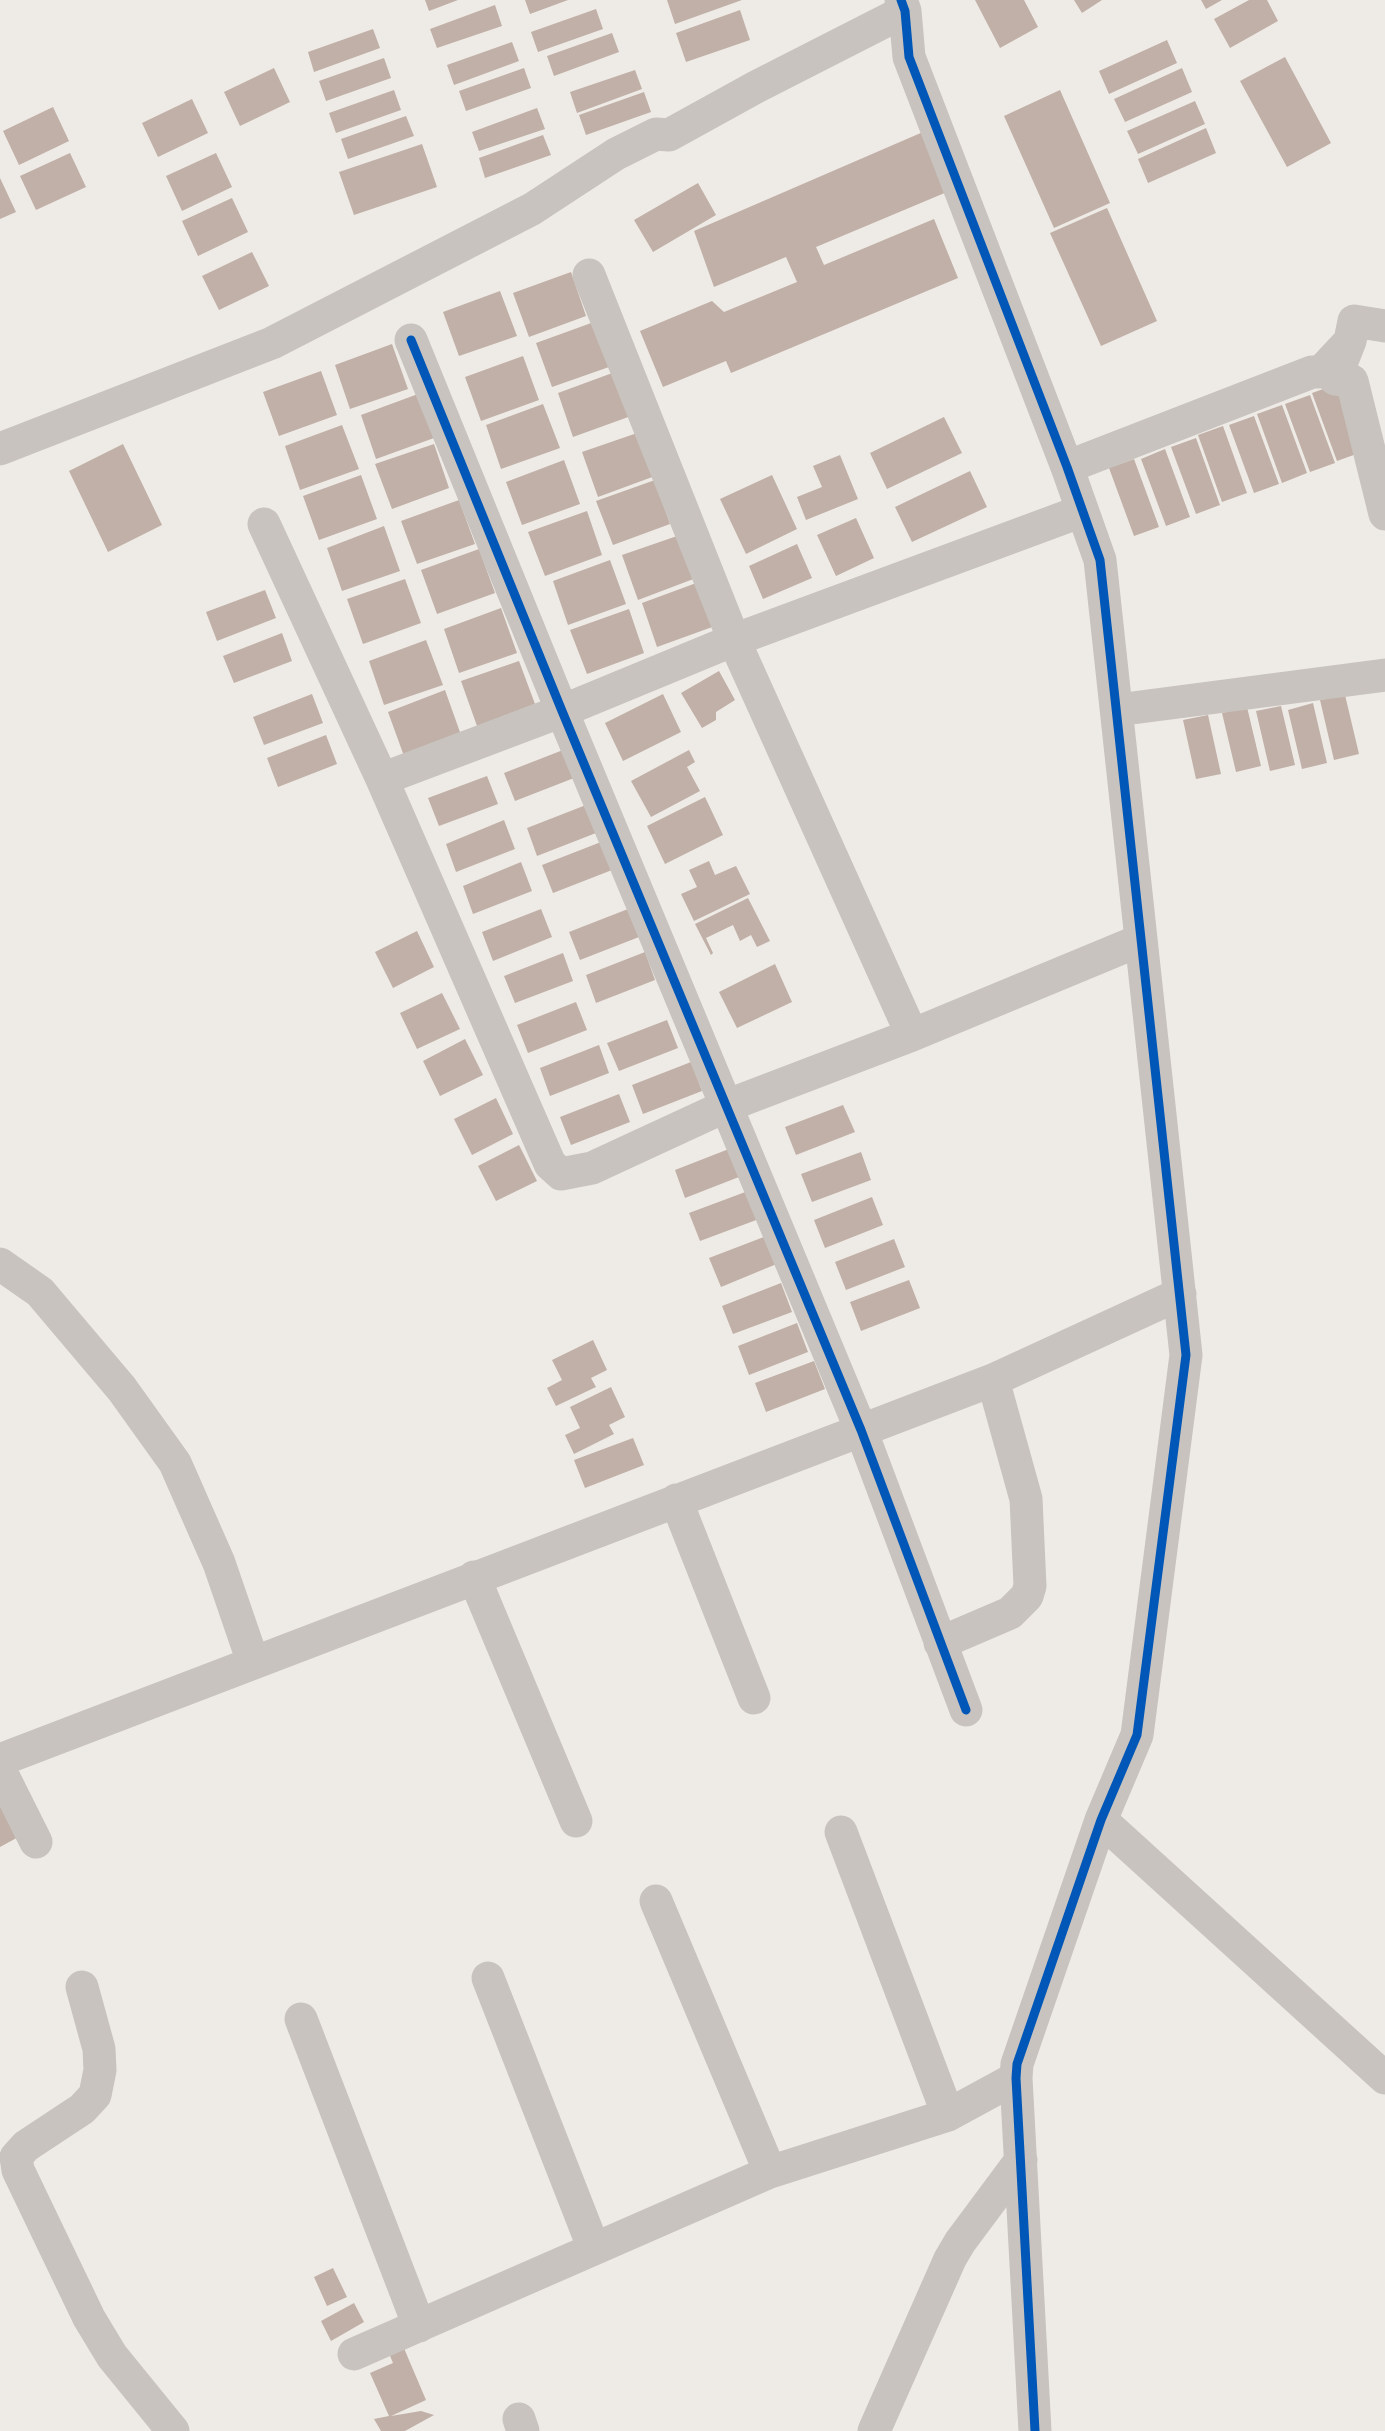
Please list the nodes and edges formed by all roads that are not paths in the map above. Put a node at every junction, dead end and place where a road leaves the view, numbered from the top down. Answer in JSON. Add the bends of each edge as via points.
{"nodes":[{"id":1,"x":903,"y":5,"type":"edge"},
{"id":2,"x":589,"y":275,"type":"dead end"},
{"id":3,"x":1385,"y":326,"type":"edge"},
{"id":4,"x":411,"y":340,"type":"dead end"},
{"id":5,"x":1350,"y":341,"type":"junction"},
{"id":6,"x":0,"y":449,"type":"edge"},
{"id":7,"x":1067,"y":467,"type":"junction"},
{"id":8,"x":1082,"y":511,"type":"junction"},
{"id":9,"x":1385,"y":514,"type":"edge"},
{"id":10,"x":264,"y":524,"type":"dead end"},
{"id":11,"x":734,"y":640,"type":"junction"},
{"id":12,"x":1385,"y":675,"type":"edge"},
{"id":13,"x":1116,"y":710,"type":"junction"},
{"id":14,"x":562,"y":711,"type":"junction"},
{"id":15,"x":381,"y":779,"type":"junction"},
{"id":16,"x":1141,"y":940,"type":"junction"},
{"id":17,"x":912,"y":1035,"type":"junction"},
{"id":18,"x":726,"y":1106,"type":"junction"},
{"id":19,"x":0,"y":1264,"type":"edge"},
{"id":20,"x":1180,"y":1294,"type":"junction"},
{"id":21,"x":993,"y":1380,"type":"junction"},
{"id":22,"x":861,"y":1430,"type":"junction"},
{"id":23,"x":676,"y":1500,"type":"junction"},
{"id":24,"x":474,"y":1577,"type":"junction"},
{"id":25,"x":940,"y":1643,"type":"junction"},
{"id":26,"x":253,"y":1662,"type":"junction"},
{"id":27,"x":754,"y":1698,"type":"dead end"},
{"id":28,"x":966,"y":1710,"type":"dead end"},
{"id":29,"x":0,"y":1760,"type":"edge"},
{"id":30,"x":0,"y":1770,"type":"edge"},
{"id":31,"x":1101,"y":1820,"type":"junction"},
{"id":32,"x":576,"y":1821,"type":"dead end"},
{"id":33,"x":841,"y":1832,"type":"dead end"},
{"id":34,"x":36,"y":1842,"type":"dead end"},
{"id":35,"x":656,"y":1901,"type":"dead end"},
{"id":36,"x":488,"y":1977,"type":"dead end"},
{"id":37,"x":82,"y":1987,"type":"dead end"},
{"id":38,"x":301,"y":2019,"type":"dead end"},
{"id":39,"x":1016,"y":2078,"type":"junction"},
{"id":40,"x":1385,"y":2078,"type":"edge"},
{"id":41,"x":948,"y":2115,"type":"junction"},
{"id":42,"x":1021,"y":2160,"type":"junction"},
{"id":43,"x":770,"y":2172,"type":"junction"},
{"id":44,"x":594,"y":2249,"type":"junction"},
{"id":45,"x":419,"y":2326,"type":"junction"},
{"id":46,"x":354,"y":2354,"type":"dead end"},
{"id":47,"x":173,"y":2431,"type":"edge"},
{"id":48,"x":874,"y":2431,"type":"edge"},
{"id":49,"x":1035,"y":2431,"type":"edge"}],
"edges":[{"from":1,"to":6,"type":"street","via":[[669,135],[656,134],[616,154],[532,209],[272,343]]},
{"from":1,"to":7,"type":"street","via":[[909,57]]},
{"from":2,"to":11,"type":"street"},
{"from":3,"to":5,"type":"street","via":[[1354,321]]},
{"from":4,"to":14,"type":"street"},
{"from":5,"to":7,"type":"street","via":[[1321,372],[1301,376]]},
{"from":5,"to":9,"type":"street","via":[[1335,379],[1352,381]]},
{"from":7,"to":8,"type":"street"},
{"from":8,"to":11,"type":"street"},
{"from":8,"to":13,"type":"street","via":[[1100,560]]},
{"from":10,"to":15,"type":"street"},
{"from":11,"to":14,"type":"street"},
{"from":11,"to":17,"type":"street"},
{"from":12,"to":13,"type":"street"},
{"from":13,"to":16,"type":"street"},
{"from":14,"to":15,"type":"street"},
{"from":14,"to":18,"type":"street"},
{"from":15,"to":18,"type":"street","via":[[550,1164],[561,1174],[592,1168]]},
{"from":16,"to":17,"type":"street"},
{"from":16,"to":20,"type":"street"},
{"from":17,"to":18,"type":"street"},
{"from":18,"to":22,"type":"street"},
{"from":19,"to":26,"type":"street","via":[[40,1292],[122,1389],[175,1463],[219,1563]]},
{"from":20,"to":21,"type":"street"},
{"from":20,"to":31,"type":"street","via":[[1186,1355],[1137,1736]]},
{"from":21,"to":22,"type":"street"},
{"from":21,"to":25,"type":"street","via":[[1026,1499],[1030,1586],[1027,1596],[1010,1613]]},
{"from":22,"to":23,"type":"street"},
{"from":22,"to":25,"type":"street"},
{"from":23,"to":24,"type":"street"},
{"from":23,"to":27,"type":"street"},
{"from":24,"to":26,"type":"street"},
{"from":24,"to":32,"type":"street"},
{"from":25,"to":28,"type":"street"},
{"from":26,"to":29,"type":"street"},
{"from":30,"to":34,"type":"street"},
{"from":31,"to":39,"type":"street","via":[[1017,2064]]},
{"from":31,"to":40,"type":"street"},
{"from":33,"to":41,"type":"street"},
{"from":35,"to":43,"type":"street"},
{"from":36,"to":44,"type":"street"},
{"from":37,"to":47,"type":"street","via":[[99,2049],[95,2095],[82,2109],[26,2145],[16,2157],[18,2170],[89,2318],[112,2356]]},
{"from":38,"to":45,"type":"street"},
{"from":39,"to":41,"type":"street"},
{"from":39,"to":42,"type":"street"},
{"from":41,"to":43,"type":"street"},
{"from":42,"to":48,"type":"street","via":[[950,2259]]},
{"from":42,"to":49,"type":"street"},
{"from":43,"to":44,"type":"street"},
{"from":44,"to":45,"type":"street"},
{"from":45,"to":46,"type":"street"}]}
